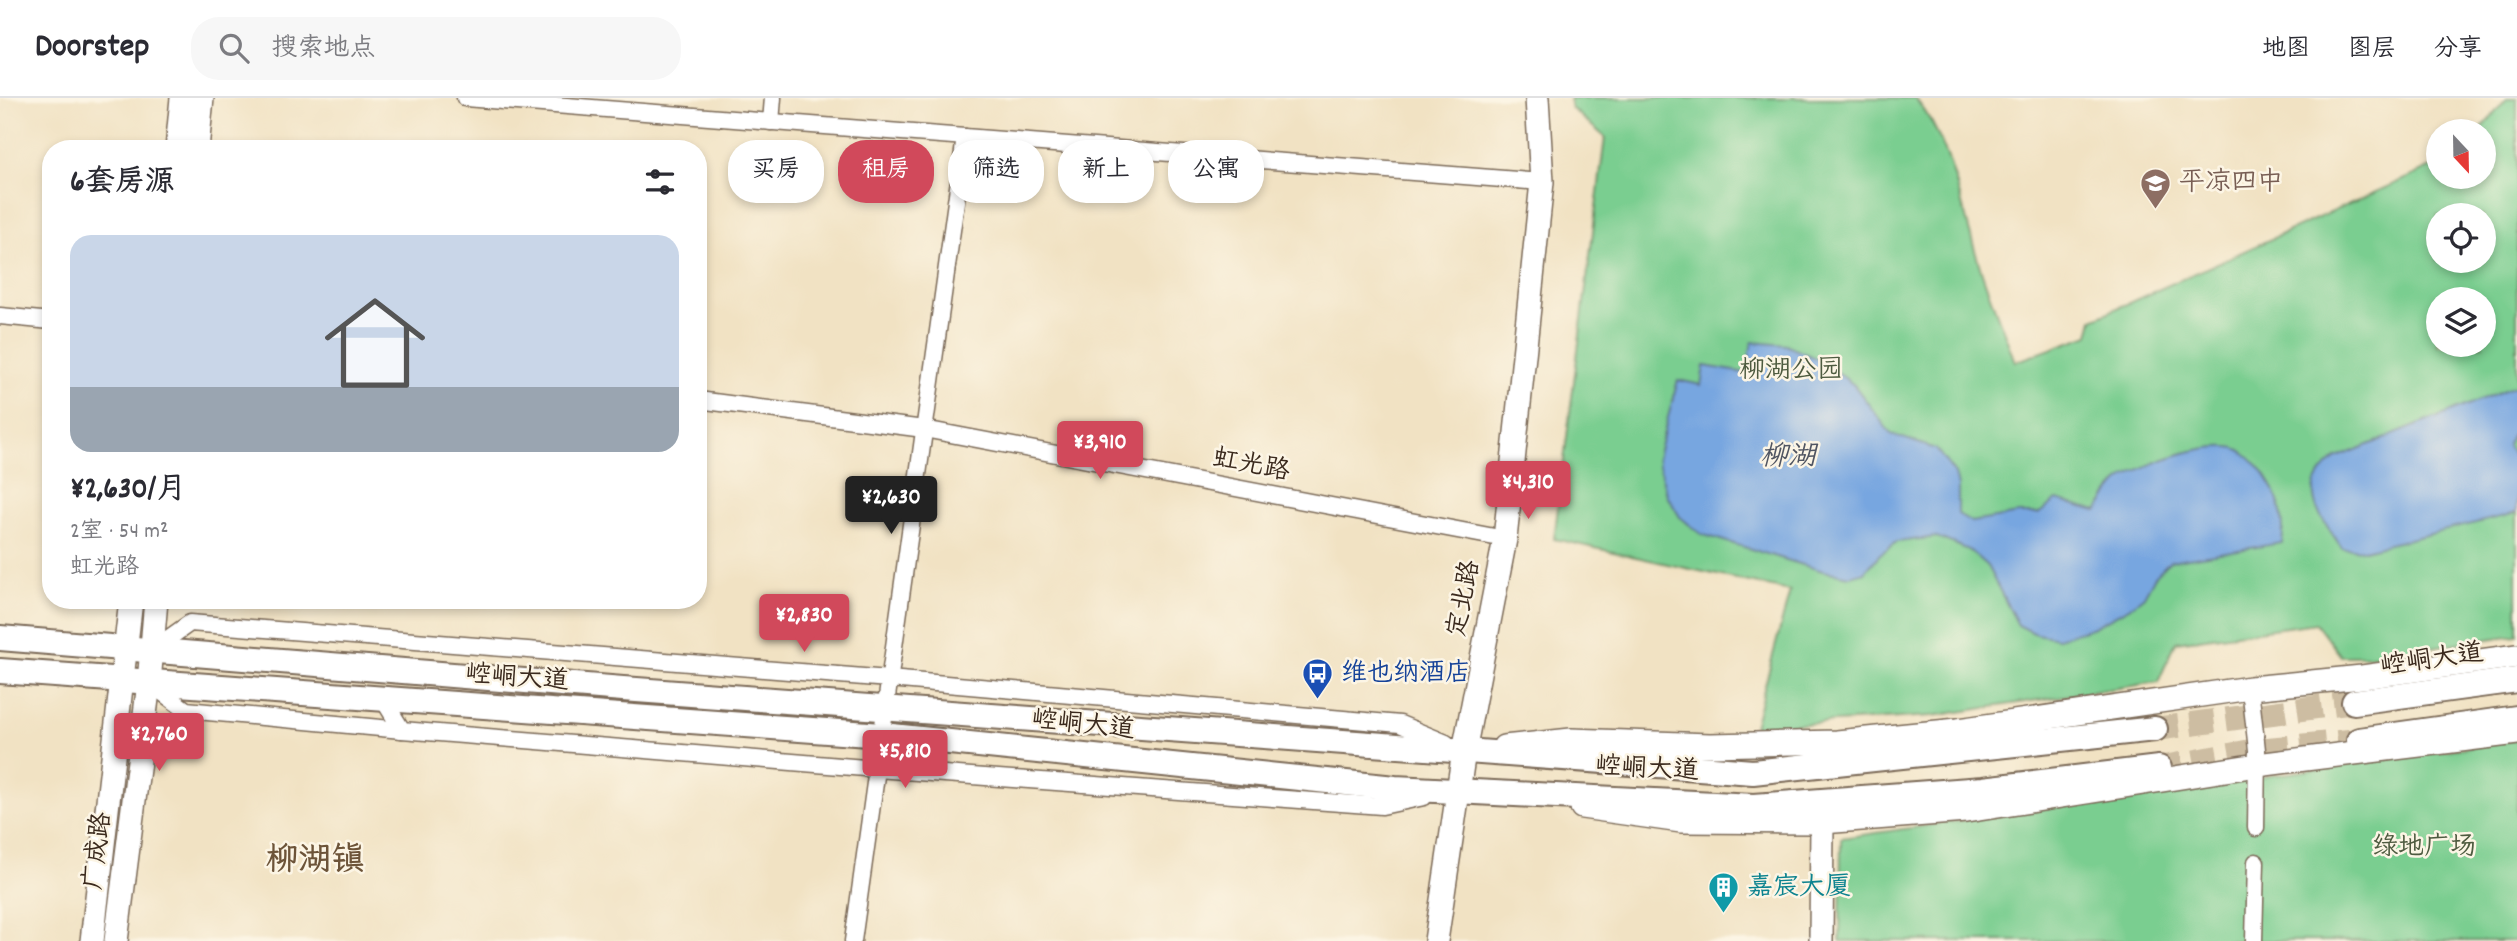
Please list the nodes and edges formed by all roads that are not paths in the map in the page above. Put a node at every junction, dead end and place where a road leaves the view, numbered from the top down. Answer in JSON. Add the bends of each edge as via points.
{"nodes":[{"id":1,"x":182,"y":98,"type":"edge"},
{"id":2,"x":202,"y":98,"type":"edge"},
{"id":3,"x":465,"y":98,"type":"edge"},
{"id":4,"x":773,"y":98,"type":"edge"},
{"id":5,"x":1537,"y":98,"type":"edge"},
{"id":6,"x":771,"y":122,"type":"junction"},
{"id":7,"x":965,"y":137,"type":"junction"},
{"id":8,"x":178,"y":140,"type":"edge"},
{"id":9,"x":198,"y":140,"type":"edge"},
{"id":10,"x":1542,"y":182,"type":"junction"},
{"id":11,"x":0,"y":316,"type":"edge"},
{"id":12,"x":42,"y":320,"type":"edge"},
{"id":13,"x":707,"y":402,"type":"edge"},
{"id":14,"x":924,"y":429,"type":"junction"},
{"id":15,"x":1504,"y":539,"type":"junction"},
{"id":16,"x":130,"y":609,"type":"edge"},
{"id":17,"x":155,"y":609,"type":"edge"},
{"id":18,"x":0,"y":638,"type":"edge"},
{"id":19,"x":125,"y":648,"type":"junction"},
{"id":20,"x":152,"y":650,"type":"junction"},
{"id":21,"x":2517,"y":656,"type":"edge"},
{"id":22,"x":0,"y":671,"type":"edge"},
{"id":23,"x":889,"y":680,"type":"junction"},
{"id":24,"x":2517,"y":680,"type":"edge"},
{"id":25,"x":121,"y":681,"type":"junction"},
{"id":26,"x":149,"y":683,"type":"junction"},
{"id":27,"x":2249,"y":688,"type":"junction"},
{"id":28,"x":383,"y":699,"type":"junction"},
{"id":29,"x":2354,"y":702,"type":"tunnel mouth"},
{"id":30,"x":885,"y":709,"type":"junction"},
{"id":31,"x":2517,"y":718,"type":"edge"},
{"id":32,"x":2155,"y":729,"type":"tunnel mouth"},
{"id":33,"x":402,"y":730,"type":"junction"},
{"id":34,"x":2517,"y":733,"type":"edge"},
{"id":35,"x":882,"y":735,"type":"junction"},
{"id":36,"x":2359,"y":740,"type":"tunnel mouth"},
{"id":37,"x":1464,"y":751,"type":"junction"},
{"id":38,"x":2257,"y":765,"type":"junction"},
{"id":39,"x":2160,"y":768,"type":"tunnel mouth"},
{"id":40,"x":877,"y":769,"type":"junction"},
{"id":41,"x":1458,"y":789,"type":"junction"},
{"id":42,"x":1822,"y":822,"type":"junction"},
{"id":43,"x":2256,"y":828,"type":"dead end"},
{"id":44,"x":2256,"y":862,"type":"dead end"},
{"id":45,"x":92,"y":941,"type":"edge"},
{"id":46,"x":116,"y":941,"type":"edge"},
{"id":47,"x":853,"y":941,"type":"edge"},
{"id":48,"x":1436,"y":941,"type":"edge"},
{"id":49,"x":1821,"y":941,"type":"edge"},
{"id":50,"x":2255,"y":941,"type":"edge"}],
"edges":[{"from":1,"to":8,"type":"street"},
{"from":2,"to":9,"type":"street"},
{"from":3,"to":6,"type":"street"},
{"from":4,"to":6,"type":"street"},
{"from":5,"to":10,"type":"street","name":"定北路"},
{"from":6,"to":7,"type":"street"},
{"from":7,"to":10,"type":"street"},
{"from":7,"to":14,"type":"street"},
{"from":10,"to":15,"type":"street","name":"定北路"},
{"from":11,"to":12,"type":"street"},
{"from":13,"to":14,"type":"street","name":"虹光路"},
{"from":14,"to":15,"type":"street","name":"虹光路"},
{"from":14,"to":23,"type":"street"},
{"from":15,"to":37,"type":"street","name":"定北路"},
{"from":16,"to":19,"type":"street","name":"广成路"},
{"from":17,"to":20,"type":"street","name":"广成路"},
{"from":18,"to":19,"type":"main road","name":"崆峒大道"},
{"from":19,"to":20,"type":"main road","name":"崆峒大道"},
{"from":19,"to":25,"type":"street","name":"广成路"},
{"from":20,"to":23,"type":"street","via":[[190,623]]},
{"from":20,"to":26,"type":"street","name":"广成路"},
{"from":20,"to":30,"type":"main road","name":"崆峒大道"},
{"from":21,"to":27,"type":"street"},
{"from":22,"to":25,"type":"main road","name":"崆峒大道"},
{"from":23,"to":30,"type":"street"},
{"from":23,"to":37,"type":"street","via":[[1400,724]]},
{"from":24,"to":29,"type":"main road","name":"崆峒大道"},
{"from":25,"to":26,"type":"main road","name":"崆峒大道"},
{"from":25,"to":45,"type":"street","name":"广成路"},
{"from":26,"to":28,"type":"main road","name":"崆峒大道"},
{"from":26,"to":33,"type":"street","via":[[186,710]]},
{"from":26,"to":46,"type":"street","name":"广成路"},
{"from":27,"to":37,"type":"street","via":[[1958,730],[1837,742],[1710,746],[1571,740]]},
{"from":27,"to":38,"type":"street"},
{"from":28,"to":33,"type":"street"},
{"from":28,"to":35,"type":"main road","name":"崆峒大道"},
{"from":30,"to":35,"type":"street"},
{"from":30,"to":37,"type":"main road","name":"崆峒大道"},
{"from":31,"to":36,"type":"main road"},
{"from":32,"to":37,"type":"main road","name":"崆峒大道","via":[[1753,772]]},
{"from":33,"to":40,"type":"street"},
{"from":34,"to":38,"type":"street"},
{"from":35,"to":40,"type":"street"},
{"from":35,"to":41,"type":"main road","name":"崆峒大道","via":[[1395,788]]},
{"from":37,"to":41,"type":"street","name":"定北路"},
{"from":38,"to":42,"type":"street","via":[[1966,811]]},
{"from":38,"to":43,"type":"street"},
{"from":39,"to":41,"type":"main road","name":"崆峒大道","via":[[1983,789],[1754,806]]},
{"from":40,"to":41,"type":"street","via":[[1382,806]]},
{"from":40,"to":47,"type":"street"},
{"from":41,"to":42,"type":"street","via":[[1681,821]]},
{"from":41,"to":48,"type":"street","name":"定北路"},
{"from":42,"to":49,"type":"street"},
{"from":44,"to":50,"type":"street"}]}
